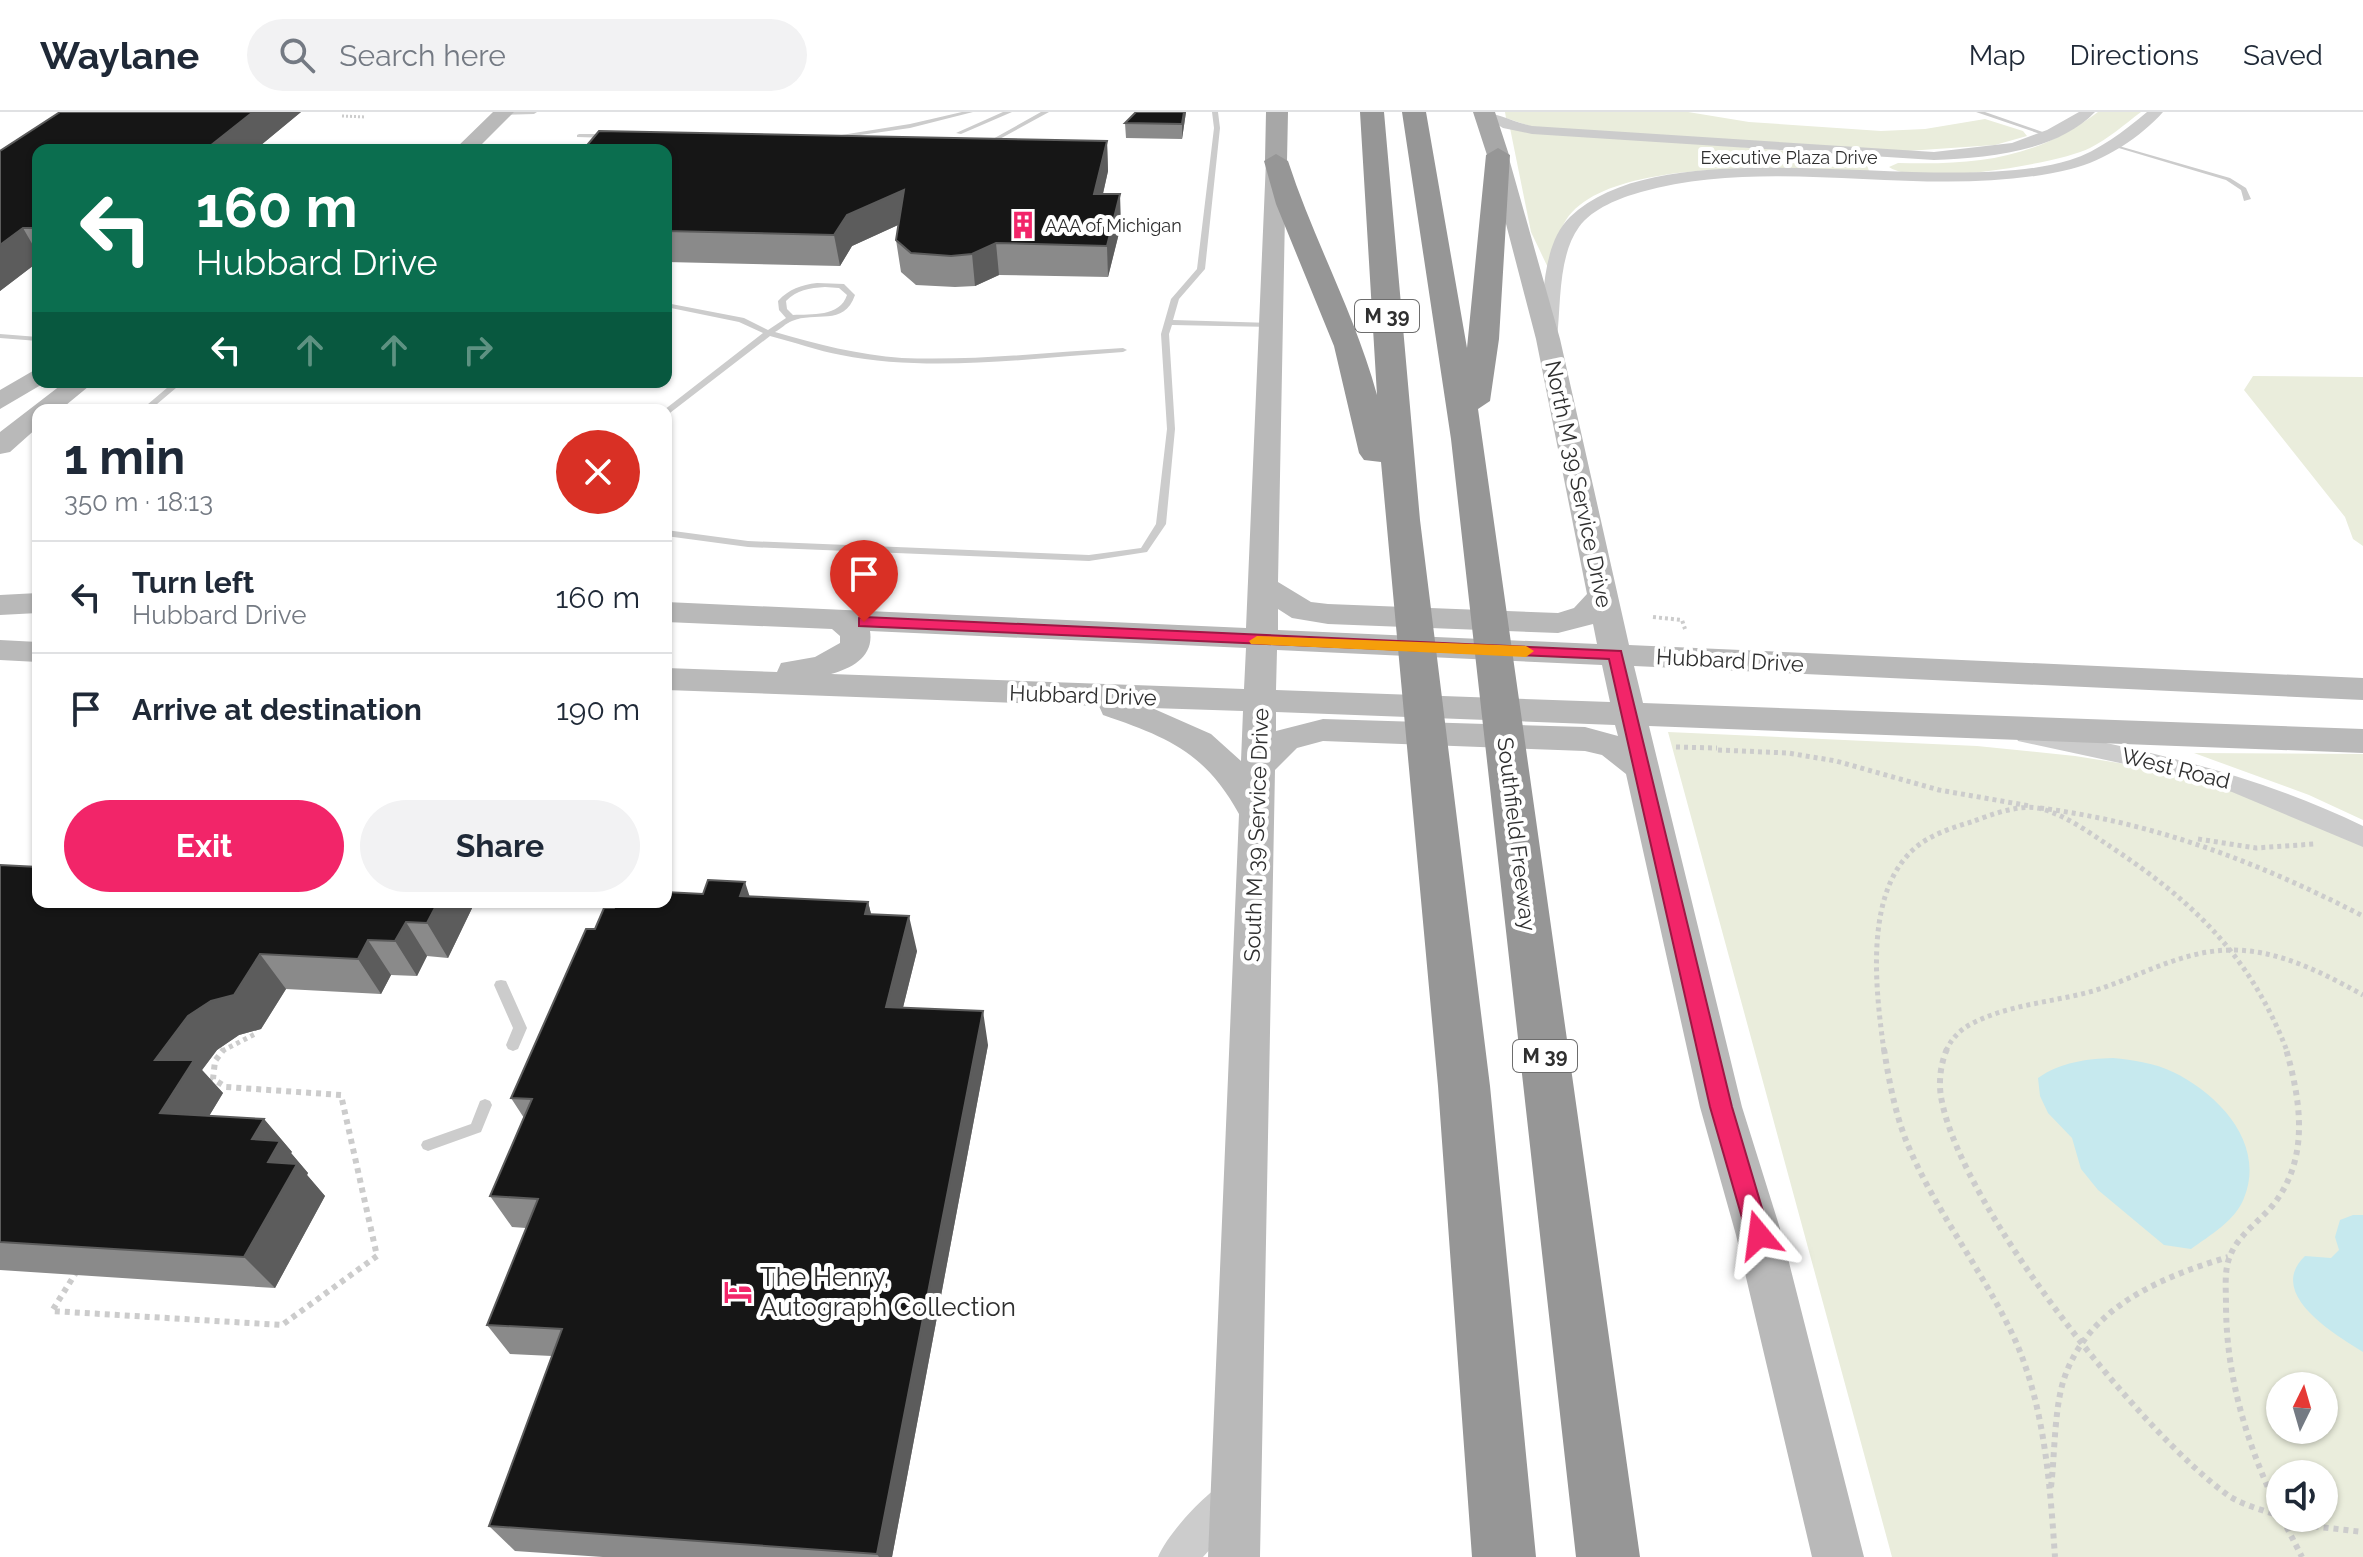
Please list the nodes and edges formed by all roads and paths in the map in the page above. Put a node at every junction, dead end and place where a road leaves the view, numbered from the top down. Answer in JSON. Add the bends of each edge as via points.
{"nodes":[{"id":1,"x":534,"y":112,"type":"edge"},
{"id":2,"x":970,"y":112,"type":"edge"},
{"id":3,"x":1009,"y":112,"type":"edge"},
{"id":4,"x":1046,"y":112,"type":"edge"},
{"id":5,"x":1215,"y":112,"type":"edge"},
{"id":6,"x":1277,"y":112,"type":"edge"},
{"id":7,"x":1372,"y":112,"type":"edge"},
{"id":8,"x":1414,"y":112,"type":"edge"},
{"id":9,"x":1484,"y":112,"type":"edge"},
{"id":10,"x":1979,"y":112,"type":"edge"},
{"id":11,"x":2088,"y":112,"type":"edge"},
{"id":12,"x":2156,"y":112,"type":"edge"},
{"id":13,"x":503,"y":113,"type":"edge"},
{"id":14,"x":342,"y":116,"type":"dead end"},
{"id":15,"x":366,"y":117,"type":"dead end"},
{"id":16,"x":959,"y":133,"type":"dead end"},
{"id":17,"x":579,"y":136,"type":"dead end"},
{"id":18,"x":627,"y":136,"type":"edge"},
{"id":19,"x":2051,"y":136,"type":"junction"},
{"id":20,"x":825,"y":138,"type":"edge"},
{"id":21,"x":994,"y":140,"type":"edge"},
{"id":22,"x":470,"y":144,"type":"edge"},
{"id":23,"x":2114,"y":145,"type":"junction"},
{"id":24,"x":2014,"y":149,"type":"junction"},
{"id":25,"x":1498,"y":155,"type":"junction"},
{"id":26,"x":1276,"y":161,"type":"junction"},
{"id":27,"x":1897,"y":177,"type":"junction"},
{"id":28,"x":2247,"y":199,"type":"dead end"},
{"id":29,"x":672,"y":306,"type":"edge"},
{"id":30,"x":791,"y":318,"type":"junction"},
{"id":31,"x":1168,"y":322,"type":"junction"},
{"id":32,"x":1272,"y":325,"type":"junction"},
{"id":33,"x":769,"y":333,"type":"junction"},
{"id":34,"x":0,"y":336,"type":"edge"},
{"id":35,"x":32,"y":339,"type":"edge"},
{"id":36,"x":1548,"y":339,"type":"junction"},
{"id":37,"x":1123,"y":350,"type":"dead end"},
{"id":38,"x":32,"y":380,"type":"edge"},
{"id":39,"x":73,"y":388,"type":"edge"},
{"id":40,"x":172,"y":388,"type":"edge"},
{"id":41,"x":0,"y":401,"type":"edge"},
{"id":42,"x":51,"y":404,"type":"edge"},
{"id":43,"x":152,"y":404,"type":"edge"},
{"id":44,"x":672,"y":408,"type":"edge"},
{"id":45,"x":32,"y":419,"type":"edge"},
{"id":46,"x":1467,"y":439,"type":"junction"},
{"id":47,"x":0,"y":446,"type":"edge"},
{"id":48,"x":1402,"y":520,"type":"junction"},
{"id":49,"x":672,"y":534,"type":"edge"},
{"id":50,"x":0,"y":582,"type":"edge"},
{"id":51,"x":32,"y":584,"type":"edge"},
{"id":52,"x":1265,"y":587,"type":"junction"},
{"id":53,"x":1603,"y":592,"type":"junction"},
{"id":54,"x":32,"y":603,"type":"edge"},
{"id":55,"x":672,"y":603,"type":"edge"},
{"id":56,"x":0,"y":605,"type":"edge"},
{"id":57,"x":672,"y":612,"type":"edge"},
{"id":58,"x":1653,"y":617,"type":"dead end"},
{"id":59,"x":785,"y":618,"type":"junction"},
{"id":60,"x":841,"y":621,"type":"junction"},
{"id":61,"x":672,"y":626,"type":"edge"},
{"id":62,"x":957,"y":626,"type":"junction"},
{"id":63,"x":1327,"y":629,"type":"junction"},
{"id":64,"x":1685,"y":629,"type":"dead end"},
{"id":65,"x":1561,"y":638,"type":"junction"},
{"id":66,"x":1262,"y":641,"type":"junction"},
{"id":67,"x":0,"y":650,"type":"edge"},
{"id":68,"x":32,"y":652,"type":"edge"},
{"id":69,"x":1616,"y":654,"type":"junction"},
{"id":70,"x":672,"y":680,"type":"edge"},
{"id":71,"x":2363,"y":689,"type":"edge"},
{"id":72,"x":1083,"y":696,"type":"junction"},
{"id":73,"x":1261,"y":700,"type":"junction"},
{"id":74,"x":1630,"y":715,"type":"junction"},
{"id":75,"x":1323,"y":716,"type":"junction"},
{"id":76,"x":1980,"y":725,"type":"junction"},
{"id":77,"x":1580,"y":726,"type":"junction"},
{"id":78,"x":2363,"y":741,"type":"edge"},
{"id":79,"x":1718,"y":750,"type":"dead end"},
{"id":80,"x":1257,"y":767,"type":"junction"},
{"id":81,"x":1642,"y":768,"type":"junction"},
{"id":82,"x":2036,"y":808,"type":"junction"},
{"id":83,"x":1257,"y":814,"type":"junction"},
{"id":84,"x":2354,"y":832,"type":"edge"},
{"id":85,"x":2181,"y":836,"type":"junction"},
{"id":86,"x":2363,"y":916,"type":"edge"},
{"id":87,"x":2236,"y":950,"type":"junction"},
{"id":88,"x":501,"y":985,"type":"dead end"},
{"id":89,"x":2363,"y":995,"type":"edge"},
{"id":90,"x":257,"y":1033,"type":"dead end"},
{"id":91,"x":513,"y":1045,"type":"dead end"},
{"id":92,"x":485,"y":1105,"type":"dead end"},
{"id":93,"x":428,"y":1145,"type":"dead end"},
{"id":94,"x":2228,"y":1257,"type":"junction"},
{"id":95,"x":85,"y":1258,"type":"edge"},
{"id":96,"x":2081,"y":1341,"type":"junction"},
{"id":97,"x":2266,"y":1482,"type":"edge"},
{"id":98,"x":2050,"y":1494,"type":"junction"},
{"id":99,"x":1233,"y":1497,"type":"junction"},
{"id":100,"x":2266,"y":1510,"type":"edge"},
{"id":101,"x":2338,"y":1529,"type":"edge"},
{"id":102,"x":2290,"y":1532,"type":"edge"},
{"id":103,"x":2363,"y":1532,"type":"edge"},
{"id":104,"x":1177,"y":1557,"type":"edge"},
{"id":105,"x":1234,"y":1557,"type":"edge"},
{"id":106,"x":1504,"y":1557,"type":"edge"},
{"id":107,"x":1608,"y":1557,"type":"edge"},
{"id":108,"x":1838,"y":1557,"type":"edge"},
{"id":109,"x":2055,"y":1557,"type":"edge"},
{"id":110,"x":2302,"y":1557,"type":"edge"}],
"edges":[{"from":1,"to":13,"type":"lane"},
{"from":2,"to":20,"type":"lane"},
{"from":3,"to":16,"type":"lane"},
{"from":4,"to":21,"type":"lane"},
{"from":5,"to":31,"type":"lane","via":[[1201,269],[1175,299]]},
{"from":6,"to":26,"type":"main road","name":"South M 39 Service Drive"},
{"from":7,"to":48,"type":"highway","number":"M 39"},
{"from":8,"to":46,"type":"highway","name":"Southfield Freeway","number":"M 39"},
{"from":9,"to":24,"type":"street","name":"Executive Plaza Drive","via":[[1532,130],[1845,153],[1934,156]]},
{"from":9,"to":25,"type":"main road","name":"North M 39 Service Drive"},
{"from":10,"to":19,"type":"lane"},
{"from":11,"to":19,"type":"street","name":"Executive Plaza Drive"},
{"from":12,"to":23,"type":"street","name":"Executive Plaza Drive"},
{"from":13,"to":22,"type":"main road"},
{"from":14,"to":15,"type":"path"},
{"from":17,"to":18,"type":"lane"},
{"from":19,"to":24,"type":"street","name":"Executive Plaza Drive"},
{"from":23,"to":27,"type":"street","name":"Executive Plaza Drive","via":[[2078,162],[2034,172]]},
{"from":23,"to":28,"type":"lane","via":[[2228,179],[2244,189]]},
{"from":24,"to":27,"type":"street","name":"Executive Plaza Drive","via":[[1995,159],[1895,161],[1880,167]]},
{"from":25,"to":36,"type":"main road","name":"North M 39 Service Drive"},
{"from":25,"to":46,"type":"highway","via":[[1484,339]]},
{"from":26,"to":32,"type":"main road","name":"South M 39 Service Drive"},
{"from":26,"to":48,"type":"highway","via":[[1349,346],[1375,450]]},
{"from":27,"to":36,"type":"street","name":"Executive Plaza Drive","via":[[1726,174],[1663,181],[1611,196],[1581,214],[1565,236]]},
{"from":29,"to":33,"type":"lane","via":[[741,320]]},
{"from":30,"to":30,"type":"lane","via":[[833,314],[848,304],[851,295],[841,286],[802,287],[782,301]]},
{"from":30,"to":33,"type":"lane"},
{"from":31,"to":32,"type":"lane"},
{"from":31,"to":49,"type":"lane","via":[[1171,429],[1161,524],[1144,550],[1076,557],[748,544]]},
{"from":32,"to":52,"type":"main road","name":"South M 39 Service Drive"},
{"from":33,"to":37,"type":"lane","via":[[842,353],[901,360]]},
{"from":33,"to":44,"type":"lane"},
{"from":34,"to":35,"type":"lane"},
{"from":36,"to":53,"type":"main road","name":"North M 39 Service Drive"},
{"from":38,"to":41,"type":"main road"},
{"from":39,"to":42,"type":"main road"},
{"from":40,"to":43,"type":"lane"},
{"from":45,"to":47,"type":"main road"},
{"from":46,"to":107,"type":"highway","name":"Southfield Freeway","number":"M 39"},
{"from":48,"to":106,"type":"highway","number":"M 39","via":[[1464,1086]]},
{"from":50,"to":51,"type":"main road"},
{"from":52,"to":63,"type":"main road"},
{"from":52,"to":66,"type":"main road","name":"South M 39 Service Drive"},
{"from":53,"to":65,"type":"main road","via":[[1591,613]]},
{"from":53,"to":69,"type":"main road","name":"North M 39 Service Drive"},
{"from":54,"to":56,"type":"main road"},
{"from":55,"to":62,"type":"lane","via":[[889,613]]},
{"from":57,"to":59,"type":"main road","name":"Hubbard Drive"},
{"from":58,"to":64,"type":"path","via":[[1682,620]]},
{"from":59,"to":60,"type":"main road","name":"Hubbard Drive"},
{"from":59,"to":61,"type":"main road","via":[[735,629]]},
{"from":60,"to":62,"type":"main road","name":"Hubbard Drive"},
{"from":60,"to":70,"type":"main road","via":[[855,632],[856,646],[841,660],[813,670],[727,671]]},
{"from":62,"to":66,"type":"main road","name":"Hubbard Drive"},
{"from":63,"to":65,"type":"main road","name":"Hubbard Drive"},
{"from":63,"to":66,"type":"main road","name":"Hubbard Drive"},
{"from":65,"to":69,"type":"main road","name":"Hubbard Drive"},
{"from":66,"to":73,"type":"main road","name":"South M 39 Service Drive"},
{"from":67,"to":68,"type":"main road"},
{"from":69,"to":71,"type":"main road","name":"Hubbard Drive"},
{"from":69,"to":74,"type":"main road","name":"North M 39 Service Drive"},
{"from":70,"to":72,"type":"main road","name":"Hubbard Drive"},
{"from":72,"to":73,"type":"main road","name":"Hubbard Drive"},
{"from":72,"to":83,"type":"main road","via":[[1180,730],[1223,759]]},
{"from":73,"to":75,"type":"main road","name":"Hubbard Drive"},
{"from":73,"to":80,"type":"main road","name":"South M 39 Service Drive"},
{"from":74,"to":76,"type":"main road"},
{"from":74,"to":77,"type":"main road"},
{"from":74,"to":81,"type":"main road","name":"North M 39 Service Drive"},
{"from":75,"to":77,"type":"main road","name":"Hubbard Drive"},
{"from":75,"to":80,"type":"main road","via":[[1285,740]]},
{"from":76,"to":78,"type":"main road"},
{"from":76,"to":84,"type":"street","name":"West Road","via":[[2227,779]]},
{"from":77,"to":81,"type":"main road"},
{"from":79,"to":82,"type":"path","via":[[1836,761],[1939,790]]},
{"from":80,"to":83,"type":"main road","name":"South M 39 Service Drive"},
{"from":81,"to":108,"type":"main road","name":"North M 39 Service Drive","via":[[1721,1107],[1759,1235]]},
{"from":82,"to":85,"type":"path"},
{"from":82,"to":87,"type":"path","via":[[2139,866]]},
{"from":82,"to":98,"type":"path","via":[[1952,827],[1925,839],[1901,860],[1886,891],[1880,921],[1878,990],[1895,1104],[1907,1142],[2028,1373]]},
{"from":83,"to":99,"type":"main road","name":"South M 39 Service Drive"},
{"from":84,"to":85,"type":"path","via":[[2287,850],[2255,850]]},
{"from":85,"to":86,"type":"path","via":[[2303,884]]},
{"from":87,"to":89,"type":"path","via":[[2309,968]]},
{"from":87,"to":94,"type":"path","via":[[2271,1003],[2293,1064],[2301,1137],[2273,1205]]},
{"from":87,"to":96,"type":"path","via":[[2178,959],[2093,990],[2007,1010],[1971,1023],[1948,1042],[1939,1074],[1943,1110],[1990,1207]]},
{"from":88,"to":91,"type":"lane","via":[[520,1028]]},
{"from":90,"to":95,"type":"path","via":[[235,1040],[214,1058],[213,1079],[226,1087],[341,1095],[377,1256],[282,1325],[52,1311]]},
{"from":92,"to":93,"type":"lane","via":[[476,1128]]},
{"from":94,"to":96,"type":"path","via":[[2136,1292]]},
{"from":94,"to":97,"type":"path","via":[[2229,1371],[2246,1439]]},
{"from":96,"to":98,"type":"path","via":[[2064,1379]]},
{"from":96,"to":100,"type":"path","via":[[2130,1402],[2191,1463],[2232,1498]]},
{"from":98,"to":109,"type":"path"},
{"from":99,"to":104,"type":"street"},
{"from":99,"to":105,"type":"main road","name":"South M 39 Service Drive"},
{"from":101,"to":103,"type":"path"},
{"from":102,"to":110,"type":"path"}]}
